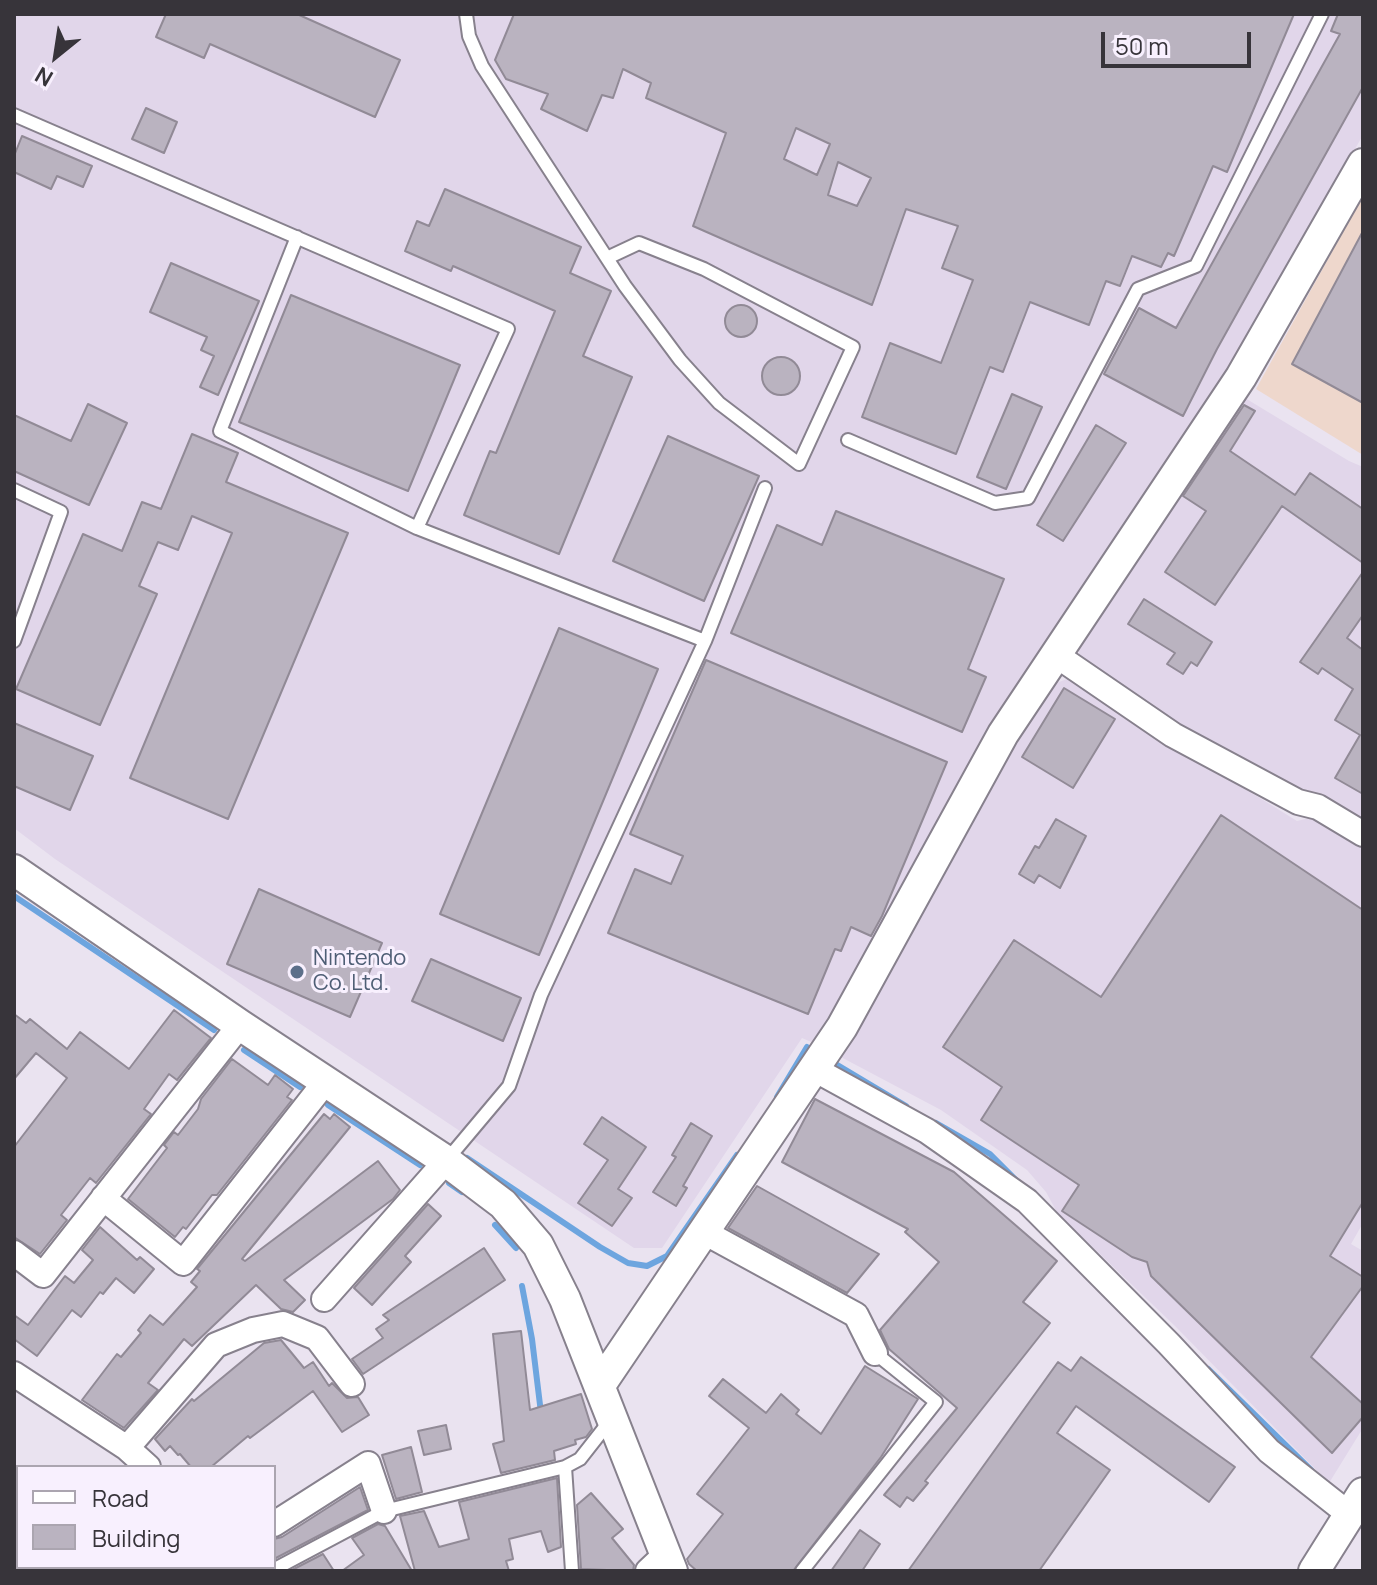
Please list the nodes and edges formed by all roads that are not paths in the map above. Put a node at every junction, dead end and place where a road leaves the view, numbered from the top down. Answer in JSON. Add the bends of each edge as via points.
{"nodes":[{"id":1,"x":466,"y":14,"type":"edge"},
{"id":2,"x":1322,"y":14,"type":"edge"},
{"id":3,"x":14,"y":115,"type":"edge"},
{"id":4,"x":1363,"y":164,"type":"edge"},
{"id":5,"x":297,"y":237,"type":"junction"},
{"id":6,"x":607,"y":258,"type":"junction"},
{"id":7,"x":848,"y":440,"type":"dead end"},
{"id":8,"x":765,"y":488,"type":"dead end"},
{"id":9,"x":14,"y":490,"type":"edge"},
{"id":10,"x":417,"y":528,"type":"junction"},
{"id":11,"x":14,"y":641,"type":"edge"},
{"id":12,"x":705,"y":641,"type":"junction"},
{"id":13,"x":1056,"y":655,"type":"junction"},
{"id":14,"x":1363,"y":834,"type":"edge"},
{"id":15,"x":14,"y":870,"type":"edge"},
{"id":16,"x":240,"y":1025,"type":"junction"},
{"id":17,"x":814,"y":1069,"type":"junction"},
{"id":18,"x":326,"y":1081,"type":"junction"},
{"id":19,"x":446,"y":1161,"type":"junction"},
{"id":20,"x":103,"y":1198,"type":"junction"},
{"id":21,"x":704,"y":1232,"type":"junction"},
{"id":22,"x":14,"y":1253,"type":"edge"},
{"id":23,"x":324,"y":1299,"type":"dead end"},
{"id":24,"x":875,"y":1353,"type":"joint"},
{"id":25,"x":14,"y":1374,"type":"edge"},
{"id":26,"x":352,"y":1384,"type":"dead end"},
{"id":27,"x":600,"y":1385,"type":"junction"},
{"id":28,"x":611,"y":1418,"type":"junction"},
{"id":29,"x":127,"y":1448,"type":"junction"},
{"id":30,"x":146,"y":1465,"type":"edge"},
{"id":31,"x":565,"y":1467,"type":"junction"},
{"id":32,"x":1356,"y":1504,"type":"edge"},
{"id":33,"x":384,"y":1511,"type":"junction"},
{"id":34,"x":276,"y":1523,"type":"edge"},
{"id":35,"x":662,"y":1566,"type":"edge"},
{"id":36,"x":276,"y":1568,"type":"edge"},
{"id":37,"x":572,"y":1571,"type":"edge"},
{"id":38,"x":802,"y":1571,"type":"edge"},
{"id":39,"x":1314,"y":1571,"type":"edge"}],
"edges":[{"from":1,"to":6,"type":"lane","via":[[482,66]]},
{"from":2,"to":7,"type":"lane","via":[[1196,266],[1138,289],[1028,498],[995,503]]},
{"from":3,"to":5,"type":"lane"},
{"from":4,"to":13,"type":"street","via":[[1241,377]]},
{"from":5,"to":10,"type":"lane","via":[[220,431]]},
{"from":5,"to":10,"type":"lane","via":[[508,329]]},
{"from":6,"to":6,"type":"lane","via":[[680,360],[719,403],[799,464],[853,347],[704,269],[639,243]]},
{"from":8,"to":12,"type":"lane"},
{"from":9,"to":11,"type":"lane","via":[[61,512]]},
{"from":10,"to":12,"type":"lane"},
{"from":12,"to":19,"type":"lane","via":[[541,995],[509,1086]]},
{"from":13,"to":14,"type":"street","via":[[1173,735]]},
{"from":13,"to":17,"type":"street","via":[[1003,734]]},
{"from":15,"to":16,"type":"street"},
{"from":16,"to":18,"type":"street"},
{"from":16,"to":20,"type":"street"},
{"from":17,"to":21,"type":"street"},
{"from":17,"to":32,"type":"street","via":[[927,1131],[1027,1201],[1269,1451]]},
{"from":18,"to":19,"type":"street"},
{"from":18,"to":20,"type":"street","via":[[183,1263]]},
{"from":19,"to":23,"type":"street"},
{"from":19,"to":27,"type":"street","via":[[503,1204],[538,1245]]},
{"from":20,"to":22,"type":"street","via":[[43,1275]]},
{"from":21,"to":24,"type":"street","via":[[856,1315]]},
{"from":21,"to":27,"type":"street"},
{"from":24,"to":38,"type":"lane","via":[[936,1402]]},
{"from":25,"to":29,"type":"street"},
{"from":26,"to":29,"type":"street","via":[[317,1338],[283,1324],[253,1330],[216,1345]]},
{"from":27,"to":28,"type":"street"},
{"from":28,"to":31,"type":"lane","via":[[580,1459]]},
{"from":28,"to":35,"type":"street"},
{"from":29,"to":30,"type":"street"},
{"from":31,"to":33,"type":"lane"},
{"from":31,"to":37,"type":"lane"},
{"from":32,"to":39,"type":"street"},
{"from":33,"to":34,"type":"street","via":[[368,1464]]},
{"from":33,"to":36,"type":"lane"}]}
